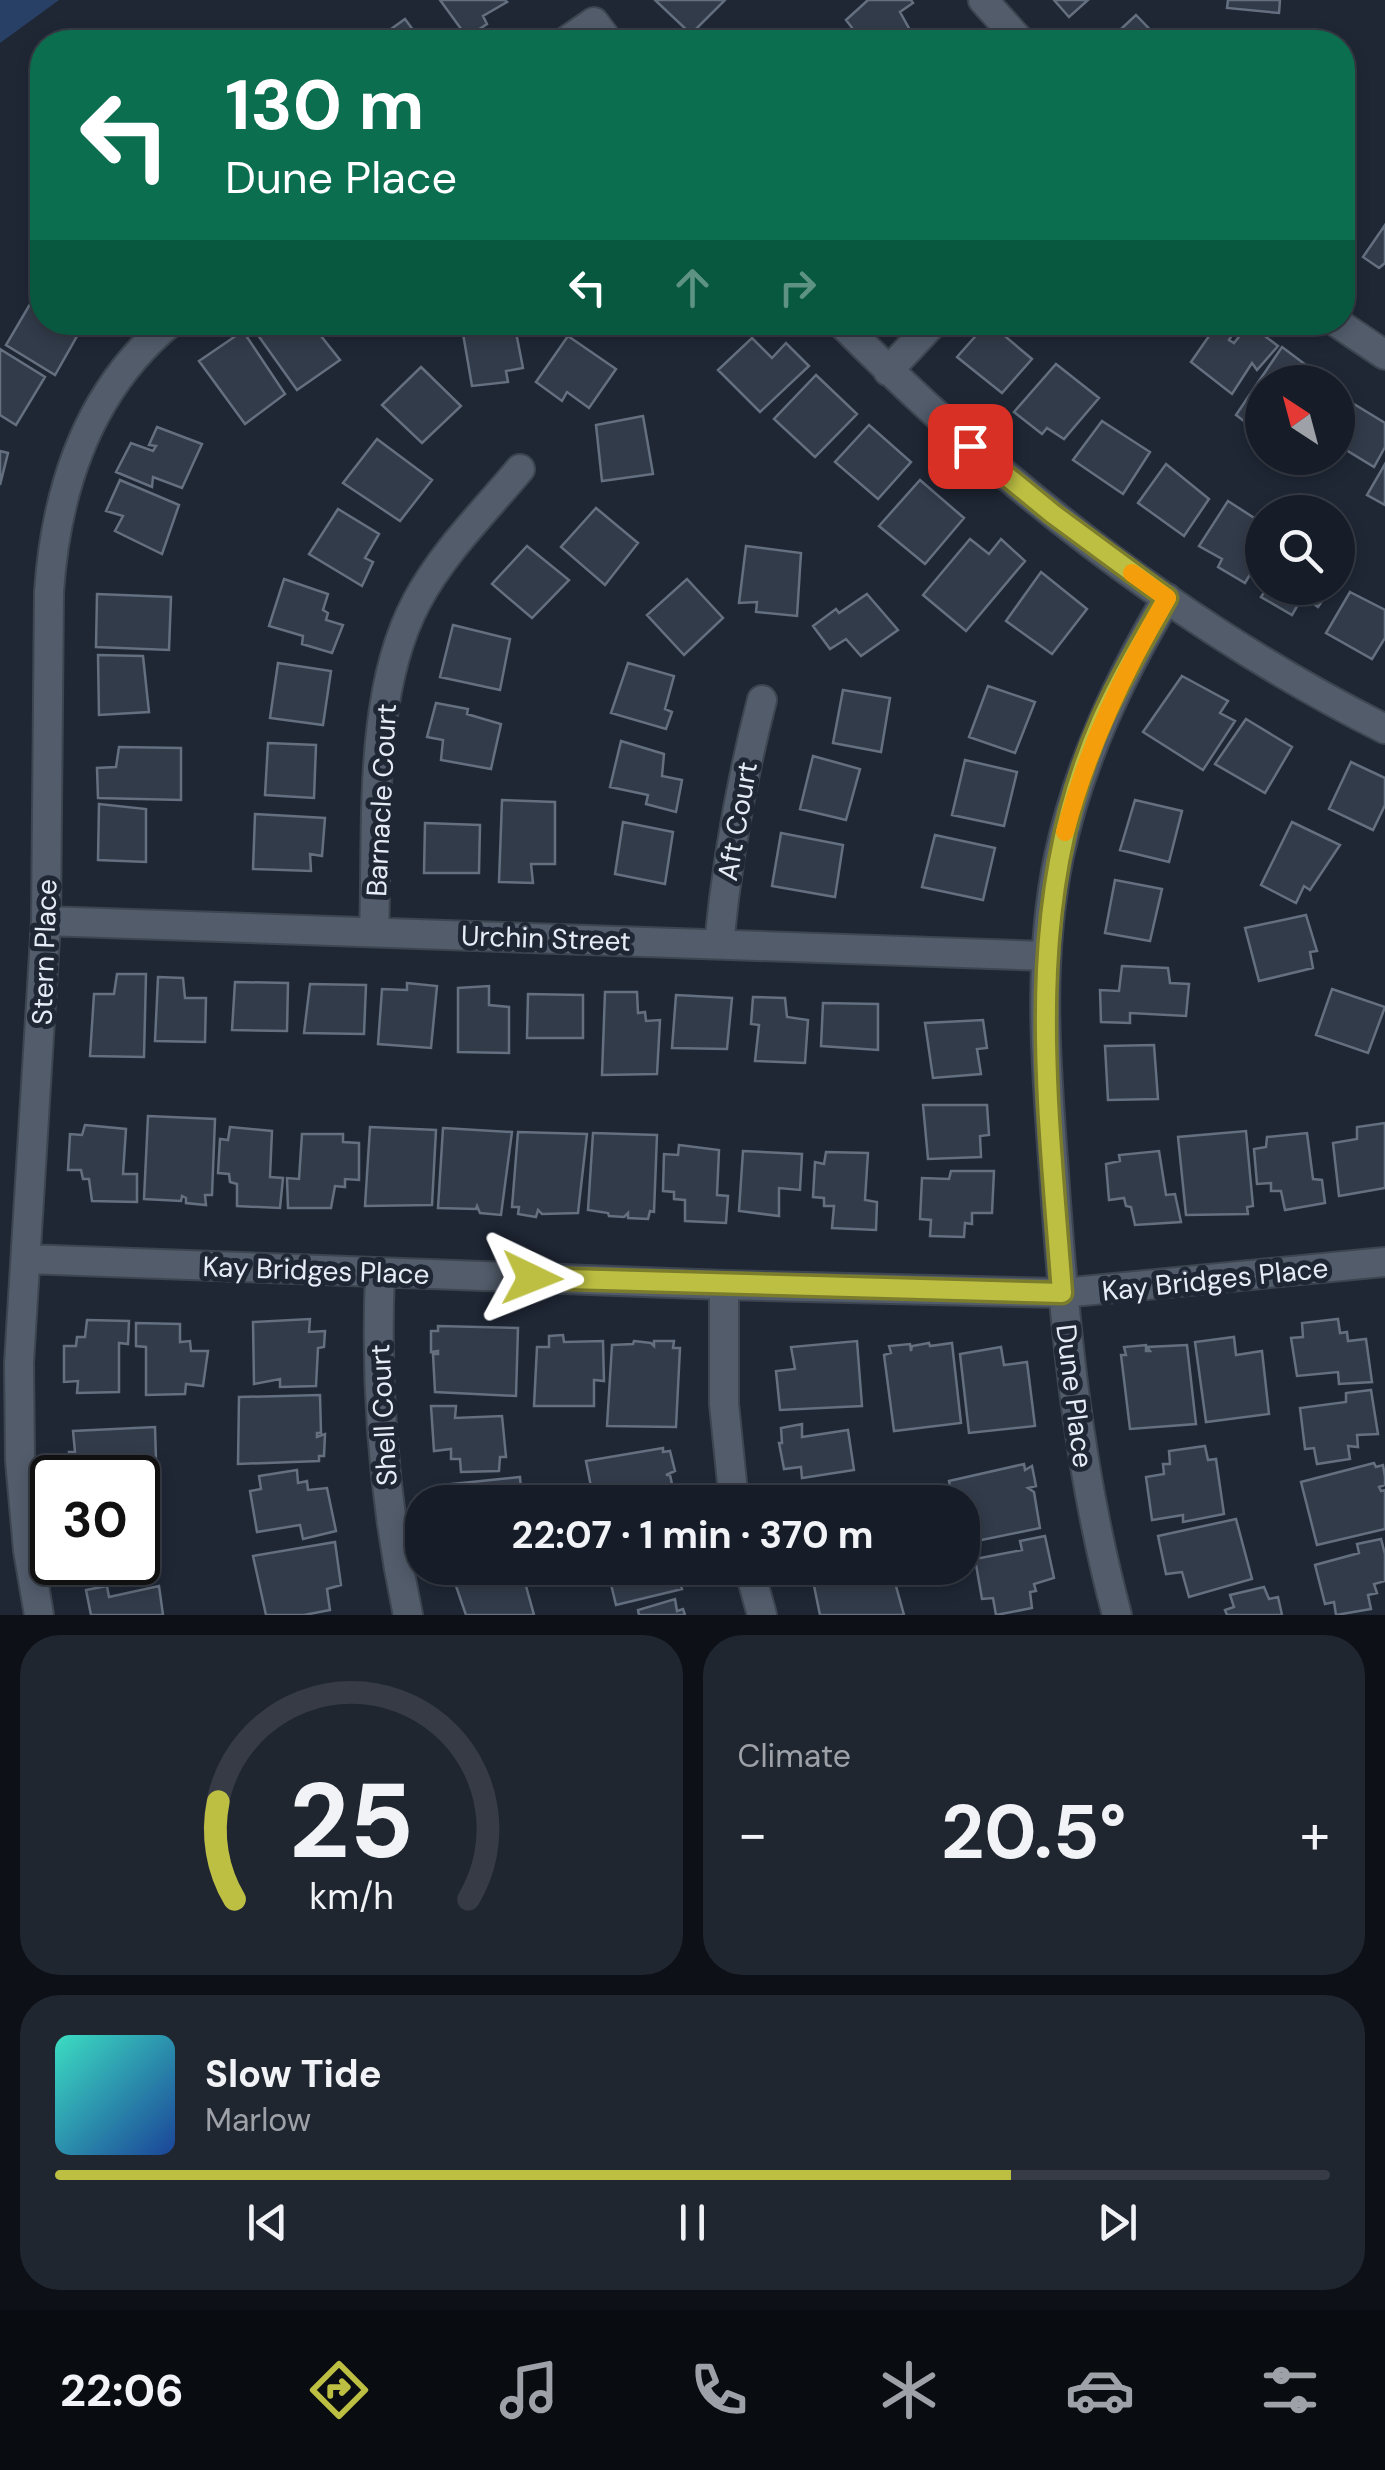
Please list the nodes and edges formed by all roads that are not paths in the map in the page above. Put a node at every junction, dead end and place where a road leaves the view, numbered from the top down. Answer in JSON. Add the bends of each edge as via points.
{"nodes":[{"id":1,"x":983,"y":0,"type":"edge"},
{"id":2,"x":1010,"y":30,"type":"edge"},
{"id":3,"x":160,"y":335,"type":"edge"},
{"id":4,"x":853,"y":335,"type":"edge"},
{"id":5,"x":922,"y":335,"type":"edge"},
{"id":6,"x":1355,"y":335,"type":"edge"},
{"id":7,"x":1385,"y":355,"type":"edge"},
{"id":8,"x":888,"y":370,"type":"junction"},
{"id":9,"x":520,"y":469,"type":"dead end"},
{"id":10,"x":1167,"y":598,"type":"junction"},
{"id":11,"x":762,"y":700,"type":"dead end"},
{"id":12,"x":1385,"y":729,"type":"edge"},
{"id":13,"x":46,"y":921,"type":"junction"},
{"id":14,"x":374,"y":932,"type":"junction"},
{"id":15,"x":719,"y":944,"type":"junction"},
{"id":16,"x":1046,"y":956,"type":"junction"},
{"id":17,"x":26,"y":1259,"type":"junction"},
{"id":18,"x":1385,"y":1262,"type":"edge"},
{"id":19,"x":380,"y":1273,"type":"junction"},
{"id":20,"x":724,"y":1286,"type":"junction"},
{"id":21,"x":1062,"y":1293,"type":"junction"},
{"id":22,"x":732,"y":1485,"type":"edge"},
{"id":23,"x":754,"y":1585,"type":"edge"},
{"id":24,"x":39,"y":1615,"type":"edge"},
{"id":25,"x":408,"y":1615,"type":"edge"},
{"id":26,"x":762,"y":1615,"type":"edge"},
{"id":27,"x":1117,"y":1615,"type":"edge"}],
"edges":[{"from":1,"to":2,"type":"street"},
{"from":3,"to":13,"type":"street","name":"Stern Place","via":[[128,368],[78,449],[52,540]]},
{"from":4,"to":8,"type":"street"},
{"from":5,"to":8,"type":"street"},
{"from":6,"to":7,"type":"street"},
{"from":8,"to":10,"type":"street","via":[[1053,514]]},
{"from":9,"to":14,"type":"street","name":"Barnacle Court","via":[[439,565],[399,642],[381,733]]},
{"from":10,"to":12,"type":"street"},
{"from":10,"to":16,"type":"street","name":"Dune Place","via":[[1131,658],[1077,787],[1059,856]]},
{"from":11,"to":15,"type":"street","name":"Aft Court","via":[[726,864]]},
{"from":13,"to":14,"type":"street","name":"Urchin Street"},
{"from":13,"to":17,"type":"street","name":"Stern Place"},
{"from":14,"to":15,"type":"street","name":"Urchin Street"},
{"from":15,"to":16,"type":"street","name":"Urchin Street"},
{"from":16,"to":21,"type":"street","name":"Dune Place"},
{"from":17,"to":19,"type":"street","name":"Kay Bridges Place"},
{"from":17,"to":24,"type":"street","name":"Stern Place","via":[[20,1460]]},
{"from":18,"to":21,"type":"street","name":"Kay Bridges Place"},
{"from":19,"to":20,"type":"street","name":"Kay Bridges Place"},
{"from":19,"to":25,"type":"street","name":"Shell Court","via":[[384,1476]]},
{"from":20,"to":21,"type":"street","name":"Kay Bridges Place"},
{"from":20,"to":22,"type":"street"},
{"from":21,"to":27,"type":"street","name":"Dune Place","via":[[1084,1477]]},
{"from":23,"to":26,"type":"street"}]}
